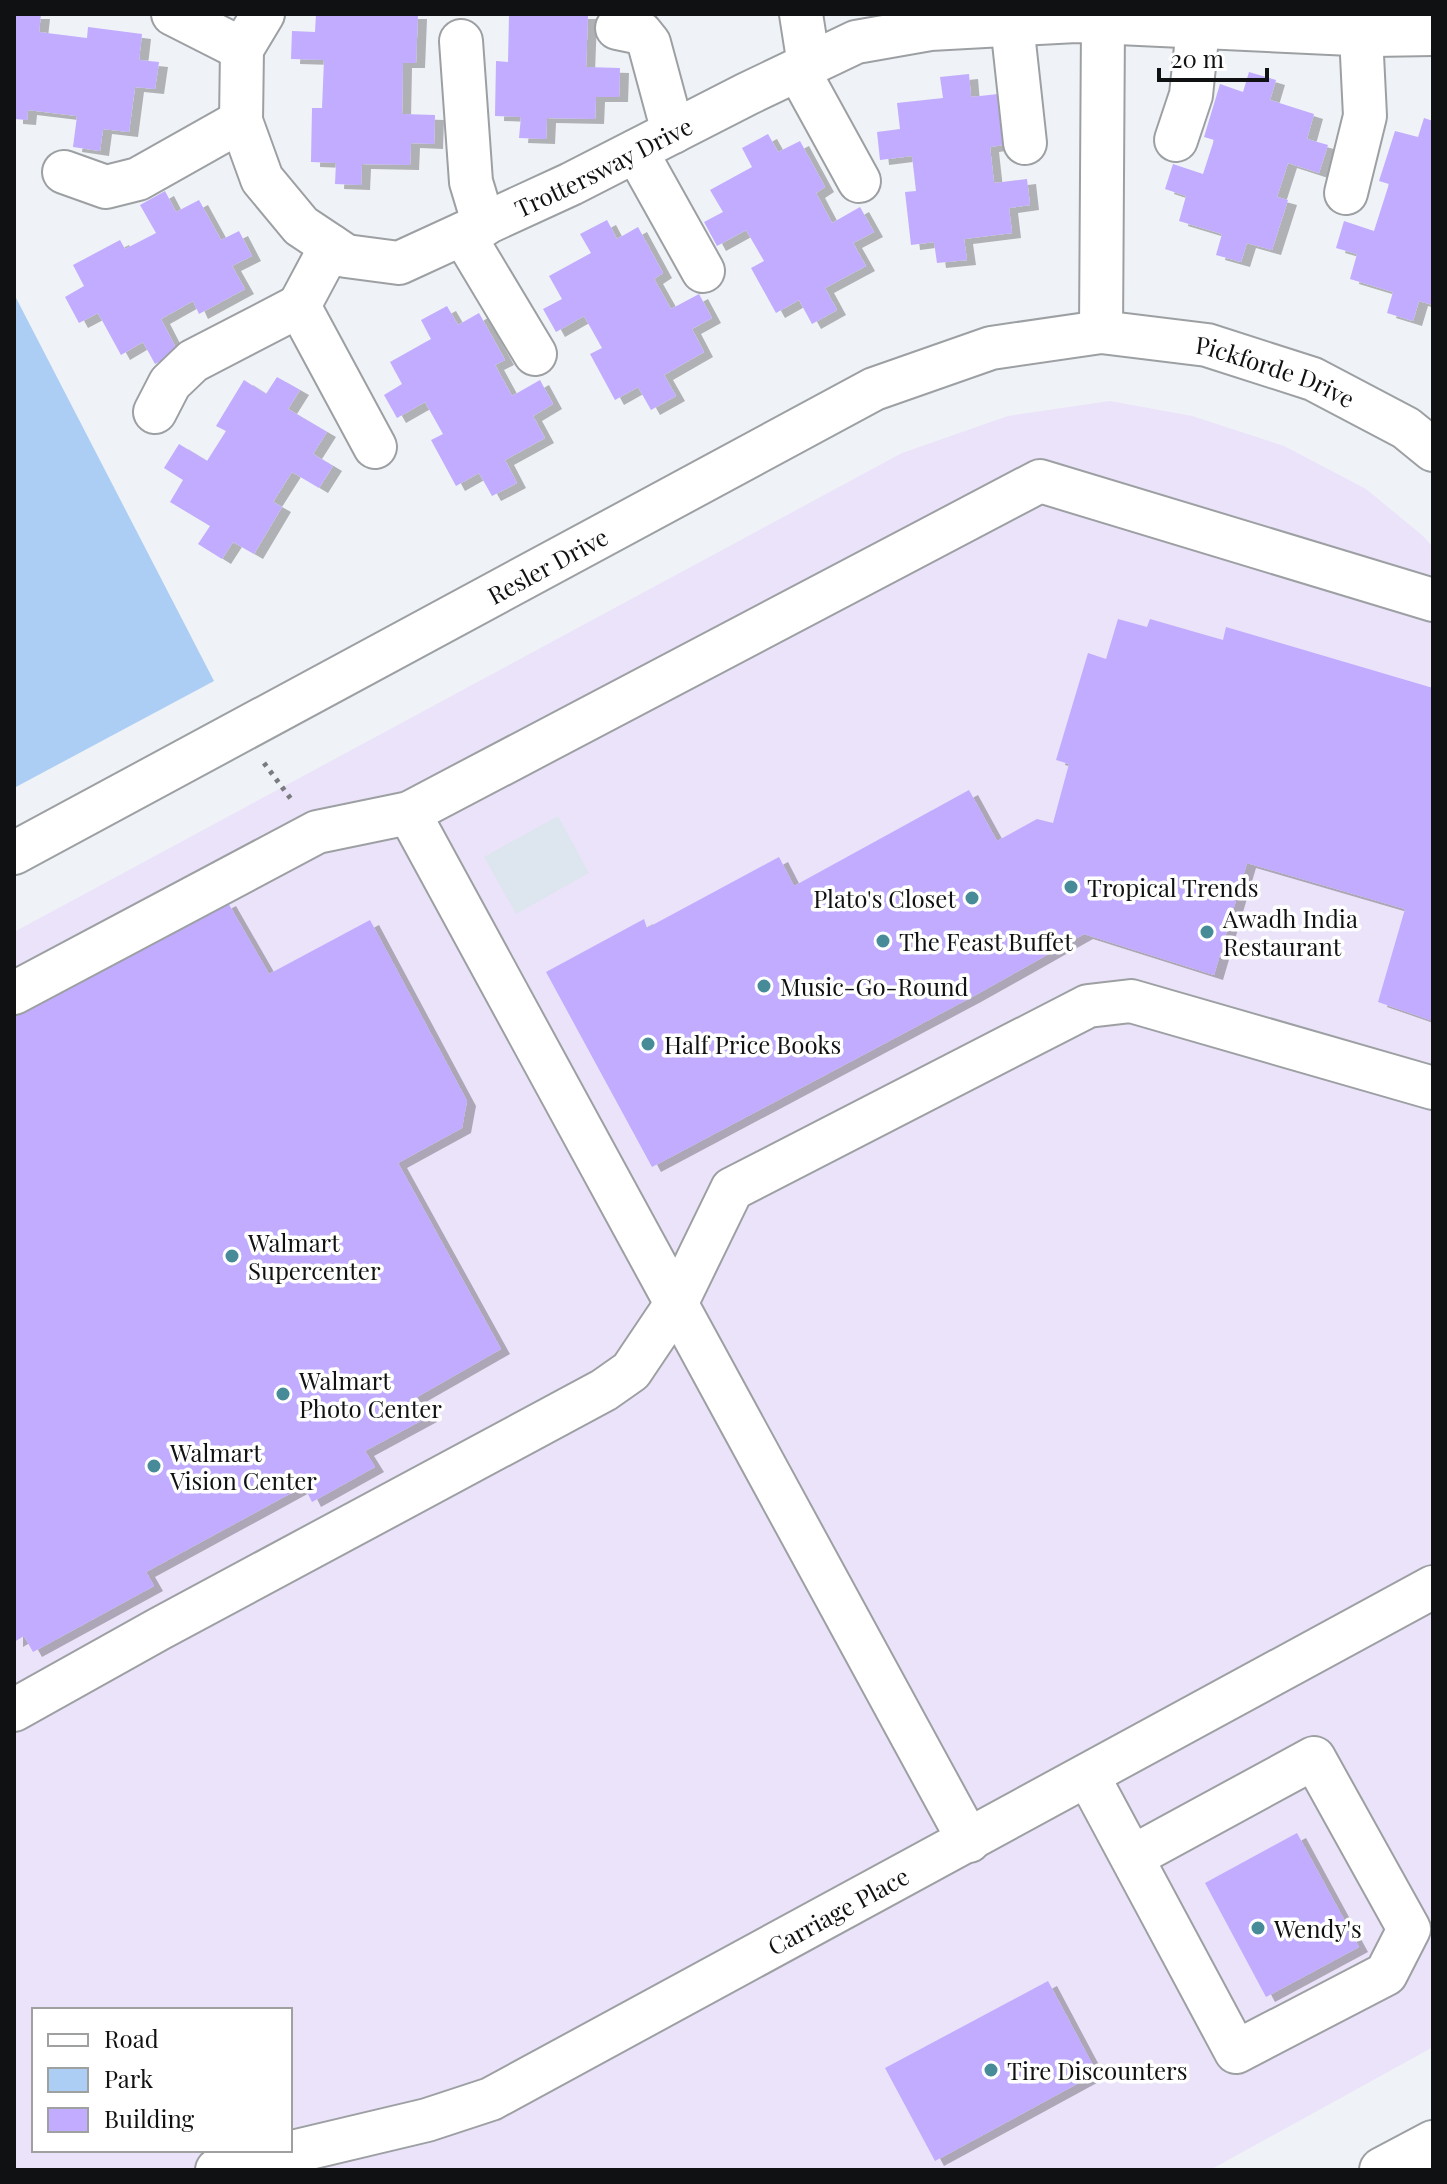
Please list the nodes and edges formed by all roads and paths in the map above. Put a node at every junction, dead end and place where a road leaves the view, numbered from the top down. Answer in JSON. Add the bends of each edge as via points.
{"nodes":[{"id":1,"x":173,"y":14,"type":"edge"},
{"id":2,"x":801,"y":14,"type":"edge"},
{"id":3,"x":985,"y":22,"type":"edge"},
{"id":4,"x":1103,"y":24,"type":"junction"},
{"id":5,"x":617,"y":28,"type":"dead end"},
{"id":6,"x":1198,"y":28,"type":"junction"},
{"id":7,"x":252,"y":31,"type":"edge"},
{"id":8,"x":1433,"y":34,"type":"edge"},
{"id":9,"x":1361,"y":35,"type":"junction"},
{"id":10,"x":461,"y":41,"type":"dead end"},
{"id":11,"x":803,"y":67,"type":"junction"},
{"id":12,"x":241,"y":121,"type":"junction"},
{"id":13,"x":673,"y":132,"type":"junction"},
{"id":14,"x":1176,"y":140,"type":"dead end"},
{"id":15,"x":1025,"y":143,"type":"dead end"},
{"id":16,"x":636,"y":151,"type":"junction"},
{"id":17,"x":64,"y":172,"type":"dead end"},
{"id":18,"x":859,"y":181,"type":"dead end"},
{"id":19,"x":1346,"y":193,"type":"dead end"},
{"id":20,"x":473,"y":230,"type":"junction"},
{"id":21,"x":331,"y":246,"type":"junction"},
{"id":22,"x":703,"y":271,"type":"dead end"},
{"id":23,"x":299,"y":306,"type":"junction"},
{"id":24,"x":1101,"y":332,"type":"junction"},
{"id":25,"x":535,"y":354,"type":"dead end"},
{"id":26,"x":155,"y":412,"type":"dead end"},
{"id":27,"x":375,"y":447,"type":"dead end"},
{"id":28,"x":1433,"y":450,"type":"edge"},
{"id":29,"x":1433,"y":600,"type":"edge"},
{"id":30,"x":258,"y":755,"type":"dead end"},
{"id":31,"x":409,"y":813,"type":"junction"},
{"id":32,"x":317,"y":832,"type":"junction"},
{"id":33,"x":14,"y":853,"type":"edge"},
{"id":34,"x":14,"y":993,"type":"edge"},
{"id":35,"x":1433,"y":1088,"type":"edge"},
{"id":36,"x":676,"y":1304,"type":"junction"},
{"id":37,"x":1433,"y":1587,"type":"edge"},
{"id":38,"x":14,"y":1710,"type":"edge"},
{"id":39,"x":1088,"y":1776,"type":"junction"},
{"id":40,"x":969,"y":1841,"type":"junction"},
{"id":41,"x":1132,"y":1857,"type":"junction"},
{"id":42,"x":1433,"y":2143,"type":"edge"},
{"id":43,"x":217,"y":2170,"type":"edge"},
{"id":44,"x":1382,"y":2170,"type":"edge"}],
"edges":[{"from":1,"to":7,"type":"street"},
{"from":2,"to":11,"type":"street"},
{"from":3,"to":4,"type":"street","name":"Trottersway Drive"},
{"from":3,"to":11,"type":"street","name":"Trottersway Drive","via":[[856,42]]},
{"from":3,"to":15,"type":"street"},
{"from":4,"to":6,"type":"street","name":"Trottersway Drive"},
{"from":4,"to":24,"type":"street"},
{"from":5,"to":13,"type":"street","via":[[641,33],[649,43]]},
{"from":6,"to":9,"type":"street","name":"Trottersway Drive"},
{"from":6,"to":14,"type":"street","via":[[1191,95]]},
{"from":7,"to":12,"type":"street","name":"Trottersway Drive"},
{"from":8,"to":9,"type":"street","name":"Trottersway Drive"},
{"from":9,"to":19,"type":"street","via":[[1365,116]]},
{"from":10,"to":20,"type":"street"},
{"from":11,"to":13,"type":"street","name":"Trottersway Drive"},
{"from":11,"to":18,"type":"street"},
{"from":12,"to":17,"type":"street","via":[[138,179],[106,187]]},
{"from":12,"to":21,"type":"street","name":"Trottersway Drive","via":[[262,179],[301,226]]},
{"from":13,"to":16,"type":"street","name":"Trottersway Drive"},
{"from":16,"to":20,"type":"street","name":"Trottersway Drive"},
{"from":16,"to":22,"type":"street"},
{"from":20,"to":21,"type":"street","name":"Trottersway Drive","via":[[399,263],[346,256]]},
{"from":20,"to":25,"type":"street"},
{"from":21,"to":23,"type":"street"},
{"from":23,"to":26,"type":"street","via":[[193,361],[170,383]]},
{"from":23,"to":27,"type":"street"},
{"from":24,"to":28,"type":"street","name":"Pickforde Drive","via":[[1207,345],[1313,379],[1406,428]]},
{"from":24,"to":33,"type":"street","name":"Resler Drive","via":[[991,348],[874,389]]},
{"from":29,"to":31,"type":"street","via":[[1040,481]]},
{"from":30,"to":32,"type":"path"},
{"from":31,"to":32,"type":"street"},
{"from":31,"to":36,"type":"street"},
{"from":32,"to":34,"type":"street"},
{"from":35,"to":36,"type":"street","via":[[1131,1001],[1088,1006],[732,1189]]},
{"from":36,"to":38,"type":"street","via":[[631,1371],[604,1390]]},
{"from":36,"to":40,"type":"street"},
{"from":37,"to":39,"type":"street","name":"Carriage Place"},
{"from":39,"to":40,"type":"street","name":"Carriage Place"},
{"from":39,"to":41,"type":"street"},
{"from":40,"to":43,"type":"street","name":"Carriage Place","via":[[491,2099],[427,2120]]},
{"from":41,"to":41,"type":"street","via":[[1236,2052],[1386,1974],[1409,1929],[1314,1758]]},
{"from":42,"to":44,"type":"main road"}]}
